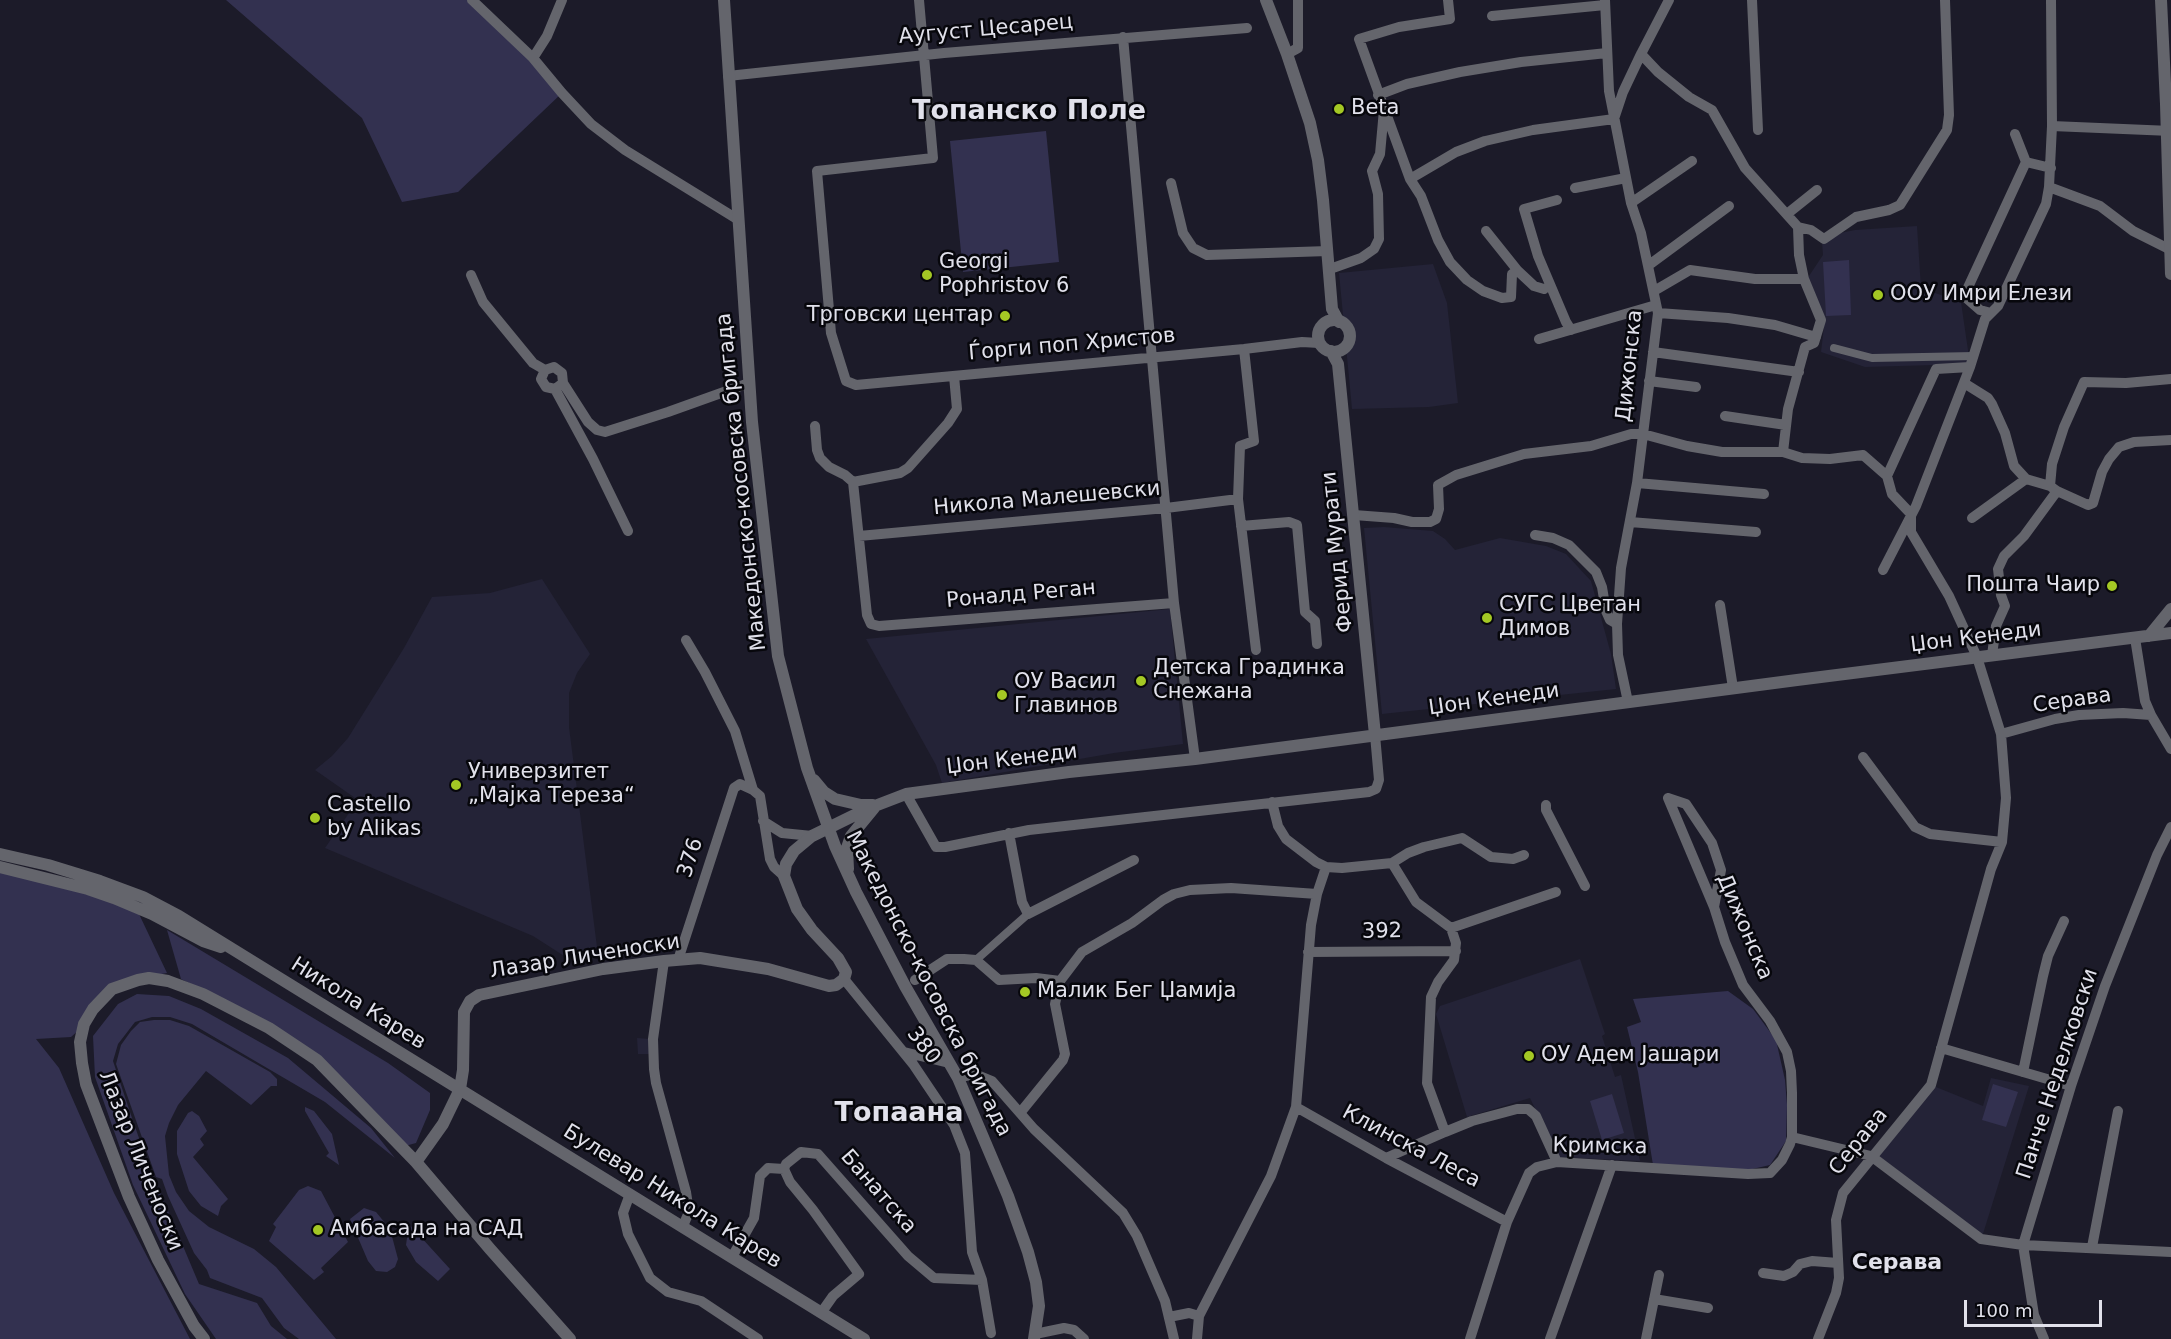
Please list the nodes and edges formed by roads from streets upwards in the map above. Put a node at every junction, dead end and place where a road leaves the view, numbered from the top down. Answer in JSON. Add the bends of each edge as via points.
{"nodes":[{"id":1,"x":472,"y":0,"type":"edge"},
{"id":2,"x":562,"y":0,"type":"edge"},
{"id":3,"x":724,"y":0,"type":"edge"},
{"id":4,"x":919,"y":0,"type":"edge"},
{"id":5,"x":1266,"y":0,"type":"edge"},
{"id":6,"x":1298,"y":0,"type":"edge"},
{"id":7,"x":1448,"y":0,"type":"edge"},
{"id":8,"x":1669,"y":0,"type":"edge"},
{"id":9,"x":1752,"y":0,"type":"edge"},
{"id":10,"x":1945,"y":0,"type":"edge"},
{"id":11,"x":2051,"y":0,"type":"edge"},
{"id":12,"x":2161,"y":0,"type":"edge"},
{"id":13,"x":1605,"y":2,"type":"edge"},
{"id":14,"x":1492,"y":16,"type":"dead end"},
{"id":15,"x":1247,"y":28,"type":"dead end"},
{"id":16,"x":1123,"y":37,"type":"junction"},
{"id":17,"x":1607,"y":53,"type":"junction"},
{"id":18,"x":1287,"y":54,"type":"junction"},
{"id":19,"x":1641,"y":54,"type":"junction"},
{"id":20,"x":925,"y":55,"type":"junction"},
{"id":21,"x":532,"y":58,"type":"junction"},
{"id":22,"x":728,"y":76,"type":"junction"},
{"id":23,"x":1378,"y":94,"type":"junction"},
{"id":24,"x":1385,"y":106,"type":"junction"},
{"id":25,"x":1614,"y":118,"type":"junction"},
{"id":26,"x":2052,"y":126,"type":"junction"},
{"id":27,"x":1758,"y":130,"type":"dead end"},
{"id":28,"x":2169,"y":131,"type":"edge"},
{"id":29,"x":2015,"y":134,"type":"dead end"},
{"id":30,"x":1692,"y":161,"type":"dead end"},
{"id":31,"x":2026,"y":162,"type":"junction"},
{"id":32,"x":2051,"y":168,"type":"junction"},
{"id":33,"x":1626,"y":178,"type":"junction"},
{"id":34,"x":1410,"y":179,"type":"junction"},
{"id":35,"x":1171,"y":183,"type":"dead end"},
{"id":36,"x":2049,"y":187,"type":"junction"},
{"id":37,"x":1575,"y":188,"type":"dead end"},
{"id":38,"x":1817,"y":190,"type":"dead end"},
{"id":39,"x":1557,"y":200,"type":"dead end"},
{"id":40,"x":1631,"y":203,"type":"junction"},
{"id":41,"x":1729,"y":206,"type":"dead end"},
{"id":42,"x":1787,"y":214,"type":"junction"},
{"id":43,"x":737,"y":219,"type":"junction"},
{"id":44,"x":1798,"y":226,"type":"junction"},
{"id":45,"x":1486,"y":231,"type":"dead end"},
{"id":46,"x":2169,"y":249,"type":"junction"},
{"id":47,"x":1328,"y":251,"type":"junction"},
{"id":48,"x":1649,"y":265,"type":"junction"},
{"id":49,"x":1330,"y":268,"type":"junction"},
{"id":50,"x":1518,"y":271,"type":"junction"},
{"id":51,"x":1536,"y":271,"type":"dead end"},
{"id":52,"x":2171,"y":274,"type":"edge"},
{"id":53,"x":471,"y":275,"type":"dead end"},
{"id":54,"x":1804,"y":279,"type":"junction"},
{"id":55,"x":1544,"y":289,"type":"junction"},
{"id":56,"x":1654,"y":291,"type":"junction"},
{"id":57,"x":1556,"y":301,"type":"junction"},
{"id":58,"x":1657,"y":309,"type":"junction"},
{"id":59,"x":1991,"y":313,"type":"junction"},
{"id":60,"x":1333,"y":322,"type":"junction"},
{"id":61,"x":1571,"y":330,"type":"junction"},
{"id":62,"x":1319,"y":338,"type":"junction"},
{"id":63,"x":1539,"y":339,"type":"dead end"},
{"id":64,"x":1818,"y":342,"type":"junction"},
{"id":65,"x":1834,"y":348,"type":"dead end"},
{"id":66,"x":1244,"y":349,"type":"junction"},
{"id":67,"x":1337,"y":351,"type":"junction"},
{"id":68,"x":1653,"y":352,"type":"junction"},
{"id":69,"x":1152,"y":358,"type":"junction"},
{"id":70,"x":1972,"y":361,"type":"junction"},
{"id":71,"x":545,"y":370,"type":"junction"},
{"id":72,"x":1799,"y":372,"type":"junction"},
{"id":73,"x":954,"y":376,"type":"junction"},
{"id":74,"x":2171,"y":379,"type":"edge"},
{"id":75,"x":1649,"y":381,"type":"junction"},
{"id":76,"x":749,"y":383,"type":"junction"},
{"id":77,"x":1964,"y":383,"type":"junction"},
{"id":78,"x":559,"y":386,"type":"junction"},
{"id":79,"x":1696,"y":387,"type":"dead end"},
{"id":80,"x":1725,"y":416,"type":"dead end"},
{"id":81,"x":1786,"y":425,"type":"junction"},
{"id":82,"x":815,"y":426,"type":"dead end"},
{"id":83,"x":1643,"y":434,"type":"junction"},
{"id":84,"x":2171,"y":440,"type":"edge"},
{"id":85,"x":1783,"y":452,"type":"junction"},
{"id":86,"x":1887,"y":476,"type":"junction"},
{"id":87,"x":2026,"y":479,"type":"junction"},
{"id":88,"x":853,"y":482,"type":"junction"},
{"id":89,"x":1637,"y":483,"type":"junction"},
{"id":90,"x":2054,"y":488,"type":"junction"},
{"id":91,"x":1764,"y":494,"type":"dead end"},
{"id":92,"x":1238,"y":499,"type":"junction"},
{"id":93,"x":1166,"y":508,"type":"junction"},
{"id":94,"x":1911,"y":514,"type":"junction"},
{"id":95,"x":1354,"y":515,"type":"junction"},
{"id":96,"x":1972,"y":518,"type":"dead end"},
{"id":97,"x":1630,"y":522,"type":"junction"},
{"id":98,"x":1241,"y":526,"type":"junction"},
{"id":99,"x":628,"y":531,"type":"dead end"},
{"id":100,"x":1756,"y":532,"type":"dead end"},
{"id":101,"x":1535,"y":535,"type":"dead end"},
{"id":102,"x":860,"y":536,"type":"junction"},
{"id":103,"x":1883,"y":570,"type":"dead end"},
{"id":104,"x":1174,"y":603,"type":"junction"},
{"id":105,"x":1720,"y":605,"type":"dead end"},
{"id":106,"x":2171,"y":609,"type":"edge"},
{"id":107,"x":1617,"y":624,"type":"junction"},
{"id":108,"x":2171,"y":633,"type":"edge"},
{"id":109,"x":2149,"y":636,"type":"junction"},
{"id":110,"x":2135,"y":638,"type":"junction"},
{"id":111,"x":686,"y":640,"type":"dead end"},
{"id":112,"x":1317,"y":645,"type":"dead end"},
{"id":113,"x":1256,"y":650,"type":"dead end"},
{"id":114,"x":1992,"y":655,"type":"junction"},
{"id":115,"x":1977,"y":657,"type":"junction"},
{"id":116,"x":1733,"y":688,"type":"junction"},
{"id":117,"x":1629,"y":702,"type":"junction"},
{"id":118,"x":2151,"y":715,"type":"junction"},
{"id":119,"x":2001,"y":734,"type":"junction"},
{"id":120,"x":1375,"y":735,"type":"junction"},
{"id":121,"x":2171,"y":749,"type":"edge"},
{"id":122,"x":1863,"y":757,"type":"dead end"},
{"id":123,"x":1195,"y":759,"type":"junction"},
{"id":124,"x":809,"y":774,"type":"junction"},
{"id":125,"x":753,"y":790,"type":"junction"},
{"id":126,"x":906,"y":794,"type":"junction"},
{"id":127,"x":1272,"y":802,"type":"junction"},
{"id":128,"x":877,"y":805,"type":"junction"},
{"id":129,"x":1546,"y":805,"type":"dead end"},
{"id":130,"x":763,"y":821,"type":"junction"},
{"id":131,"x":828,"y":827,"type":"junction"},
{"id":132,"x":2171,"y":827,"type":"edge"},
{"id":133,"x":1009,"y":833,"type":"junction"},
{"id":134,"x":812,"y":836,"type":"junction"},
{"id":135,"x":2002,"y":842,"type":"junction"},
{"id":136,"x":0,"y":854,"type":"edge"},
{"id":137,"x":1524,"y":855,"type":"dead end"},
{"id":138,"x":1134,"y":860,"type":"dead end"},
{"id":139,"x":1392,"y":863,"type":"junction"},
{"id":140,"x":0,"y":867,"type":"edge"},
{"id":141,"x":1326,"y":867,"type":"junction"},
{"id":142,"x":784,"y":876,"type":"junction"},
{"id":143,"x":850,"y":881,"type":"junction"},
{"id":144,"x":1585,"y":886,"type":"dead end"},
{"id":145,"x":1556,"y":892,"type":"dead end"},
{"id":146,"x":1317,"y":894,"type":"junction"},
{"id":147,"x":1714,"y":907,"type":"junction"},
{"id":148,"x":1028,"y":914,"type":"junction"},
{"id":149,"x":2064,"y":921,"type":"dead end"},
{"id":150,"x":1451,"y":928,"type":"junction"},
{"id":151,"x":1456,"y":951,"type":"junction"},
{"id":152,"x":236,"y":952,"type":"junction"},
{"id":153,"x":1308,"y":952,"type":"junction"},
{"id":154,"x":678,"y":960,"type":"junction"},
{"id":155,"x":976,"y":960,"type":"junction"},
{"id":156,"x":664,"y":961,"type":"junction"},
{"id":157,"x":844,"y":979,"type":"junction"},
{"id":158,"x":915,"y":980,"type":"dead end"},
{"id":159,"x":1060,"y":981,"type":"junction"},
{"id":160,"x":1941,"y":1047,"type":"junction"},
{"id":161,"x":904,"y":1052,"type":"junction"},
{"id":162,"x":949,"y":1063,"type":"junction"},
{"id":163,"x":2023,"y":1072,"type":"junction"},
{"id":164,"x":958,"y":1078,"type":"junction"},
{"id":165,"x":2071,"y":1086,"type":"junction"},
{"id":166,"x":460,"y":1089,"type":"junction"},
{"id":167,"x":1296,"y":1107,"type":"junction"},
{"id":168,"x":2118,"y":1112,"type":"dead end"},
{"id":169,"x":1020,"y":1113,"type":"junction"},
{"id":170,"x":1445,"y":1132,"type":"junction"},
{"id":171,"x":1792,"y":1137,"type":"junction"},
{"id":172,"x":1871,"y":1156,"type":"junction"},
{"id":173,"x":1386,"y":1158,"type":"junction"},
{"id":174,"x":417,"y":1162,"type":"junction"},
{"id":175,"x":1557,"y":1162,"type":"junction"},
{"id":176,"x":1612,"y":1165,"type":"junction"},
{"id":177,"x":784,"y":1169,"type":"junction"},
{"id":178,"x":630,"y":1194,"type":"junction"},
{"id":179,"x":1507,"y":1222,"type":"junction"},
{"id":180,"x":683,"y":1226,"type":"junction"},
{"id":181,"x":2023,"y":1245,"type":"junction"},
{"id":182,"x":2092,"y":1247,"type":"junction"},
{"id":183,"x":2171,"y":1252,"type":"edge"},
{"id":184,"x":732,"y":1257,"type":"junction"},
{"id":185,"x":1838,"y":1263,"type":"junction"},
{"id":186,"x":1763,"y":1273,"type":"dead end"},
{"id":187,"x":1659,"y":1275,"type":"dead end"},
{"id":188,"x":982,"y":1280,"type":"junction"},
{"id":189,"x":1654,"y":1299,"type":"junction"},
{"id":190,"x":1708,"y":1308,"type":"dead end"},
{"id":191,"x":821,"y":1313,"type":"junction"},
{"id":192,"x":1199,"y":1316,"type":"junction"},
{"id":193,"x":1169,"y":1317,"type":"junction"},
{"id":194,"x":991,"y":1333,"type":"dead end"},
{"id":195,"x":1035,"y":1337,"type":"edge"},
{"id":196,"x":204,"y":1339,"type":"edge"},
{"id":197,"x":570,"y":1339,"type":"edge"},
{"id":198,"x":758,"y":1339,"type":"edge"},
{"id":199,"x":864,"y":1339,"type":"edge"},
{"id":200,"x":1084,"y":1339,"type":"edge"},
{"id":201,"x":1174,"y":1339,"type":"edge"},
{"id":202,"x":1197,"y":1339,"type":"edge"},
{"id":203,"x":1470,"y":1339,"type":"edge"},
{"id":204,"x":1550,"y":1339,"type":"edge"},
{"id":205,"x":1646,"y":1339,"type":"edge"},
{"id":206,"x":1818,"y":1339,"type":"edge"},
{"id":207,"x":2044,"y":1339,"type":"edge"}],
"edges":[{"from":1,"to":21,"type":"street"},
{"from":2,"to":21,"type":"street","via":[[547,36]]},
{"from":3,"to":22,"type":"street","name":"Македонско-косовска бригада"},
{"from":4,"to":20,"type":"street"},
{"from":5,"to":18,"type":"street"},
{"from":6,"to":18,"type":"street","via":[[1298,48]]},
{"from":7,"to":23,"type":"street","via":[[1450,19],[1399,27],[1359,39]]},
{"from":8,"to":19,"type":"street"},
{"from":9,"to":27,"type":"street"},
{"from":10,"to":44,"type":"street","via":[[1947,130],[1900,205],[1856,217],[1824,239]]},
{"from":11,"to":26,"type":"street"},
{"from":12,"to":28,"type":"street"},
{"from":13,"to":14,"type":"street"},
{"from":13,"to":17,"type":"street","name":"Дижонска"},
{"from":15,"to":16,"type":"street","name":"Аугуст Цесарец"},
{"from":16,"to":20,"type":"street","name":"Аугуст Цесарец"},
{"from":16,"to":69,"type":"street"},
{"from":17,"to":23,"type":"street","via":[[1460,72]]},
{"from":17,"to":25,"type":"street","name":"Дижонска"},
{"from":18,"to":47,"type":"street","via":[[1316,151]]},
{"from":19,"to":25,"type":"street"},
{"from":19,"to":42,"type":"street","via":[[1689,98],[1712,110],[1745,168]]},
{"from":20,"to":22,"type":"street","name":"Аугуст Цесарец"},
{"from":20,"to":73,"type":"street","name":"Ѓорги поп Христов","via":[[933,158],[817,171],[831,333],[846,381],[856,385]]},
{"from":21,"to":43,"type":"street","via":[[591,124],[625,150]]},
{"from":22,"to":43,"type":"street","name":"Македонско-косовска бригада"},
{"from":23,"to":24,"type":"street"},
{"from":24,"to":34,"type":"street"},
{"from":24,"to":49,"type":"street","via":[[1380,154],[1372,171],[1378,194],[1380,239],[1361,258]]},
{"from":25,"to":33,"type":"street","name":"Дижонска"},
{"from":25,"to":34,"type":"street","via":[[1485,141],[1456,152]]},
{"from":26,"to":28,"type":"street"},
{"from":26,"to":32,"type":"street"},
{"from":28,"to":46,"type":"street"},
{"from":29,"to":31,"type":"street"},
{"from":30,"to":40,"type":"street"},
{"from":31,"to":32,"type":"street"},
{"from":31,"to":59,"type":"street","via":[[1964,296],[1980,310]]},
{"from":32,"to":36,"type":"street"},
{"from":33,"to":37,"type":"street"},
{"from":33,"to":40,"type":"street","name":"Дижонска"},
{"from":34,"to":50,"type":"street","via":[[1450,262],[1467,280],[1483,291],[1502,298],[1512,297],[1512,274]]},
{"from":35,"to":47,"type":"street","via":[[1183,233],[1193,248],[1207,255]]},
{"from":36,"to":46,"type":"street","via":[[2100,206],[2133,231]]},
{"from":36,"to":59,"type":"street","via":[[2046,204],[1998,306]]},
{"from":38,"to":42,"type":"street"},
{"from":39,"to":57,"type":"street","via":[[1524,210]]},
{"from":40,"to":48,"type":"street","name":"Дижонска"},
{"from":41,"to":48,"type":"street"},
{"from":42,"to":44,"type":"street"},
{"from":43,"to":76,"type":"street","name":"Македонско-косовска бригада"},
{"from":44,"to":54,"type":"street"},
{"from":45,"to":50,"type":"street"},
{"from":46,"to":52,"type":"street"},
{"from":47,"to":49,"type":"street"},
{"from":48,"to":56,"type":"street","name":"Дижонска"},
{"from":49,"to":60,"type":"street"},
{"from":50,"to":55,"type":"street","via":[[1534,286]]},
{"from":51,"to":55,"type":"street"},
{"from":53,"to":71,"type":"street","via":[[483,302],[534,363]]},
{"from":54,"to":56,"type":"street","via":[[1755,279],[1690,270]]},
{"from":54,"to":64,"type":"street","via":[[1821,320]]},
{"from":55,"to":57,"type":"street"},
{"from":56,"to":58,"type":"street","name":"Дижонска"},
{"from":57,"to":61,"type":"street"},
{"from":58,"to":61,"type":"street"},
{"from":58,"to":64,"type":"street","via":[[1775,325]]},
{"from":58,"to":68,"type":"street","name":"Дижонска"},
{"from":59,"to":70,"type":"street","via":[[1985,319]]},
{"from":60,"to":62,"type":"street"},
{"from":60,"to":67,"type":"street","via":[[1345,325],[1350,334],[1350,340]]},
{"from":61,"to":63,"type":"street"},
{"from":62,"to":66,"type":"street","name":"Ѓорги поп Христов"},
{"from":62,"to":67,"type":"street","via":[[1323,347]]},
{"from":64,"to":72,"type":"street","via":[[1805,348]]},
{"from":65,"to":70,"type":"street","via":[[1872,358]]},
{"from":66,"to":69,"type":"street","name":"Ѓорги поп Христов"},
{"from":66,"to":92,"type":"street","via":[[1254,441],[1240,446]]},
{"from":67,"to":95,"type":"street","name":"Ферид Мурати"},
{"from":68,"to":72,"type":"street"},
{"from":68,"to":75,"type":"street","name":"Дижонска"},
{"from":69,"to":73,"type":"street","name":"Ѓорги поп Христов"},
{"from":69,"to":93,"type":"street"},
{"from":70,"to":77,"type":"street"},
{"from":70,"to":86,"type":"street","via":[[1936,369]]},
{"from":71,"to":78,"type":"street","via":[[541,379],[546,387]]},
{"from":71,"to":78,"type":"street","via":[[554,367],[562,373]]},
{"from":72,"to":81,"type":"street"},
{"from":73,"to":88,"type":"street","via":[[957,409],[908,468],[888,477]]},
{"from":74,"to":90,"type":"street","via":[[2084,382],[2052,464]]},
{"from":75,"to":79,"type":"street"},
{"from":75,"to":83,"type":"street","name":"Дижонска"},
{"from":76,"to":78,"type":"street","via":[[605,432],[588,422]]},
{"from":76,"to":124,"type":"street","name":"Македонско-косовска бригада","via":[[778,656]]},
{"from":77,"to":87,"type":"street","via":[[1988,398],[2005,433],[2014,466]]},
{"from":77,"to":94,"type":"street"},
{"from":78,"to":99,"type":"street"},
{"from":80,"to":81,"type":"street"},
{"from":81,"to":85,"type":"street"},
{"from":82,"to":88,"type":"street","via":[[820,458]]},
{"from":83,"to":85,"type":"street","via":[[1722,452]]},
{"from":83,"to":89,"type":"street","name":"Дижонска"},
{"from":83,"to":95,"type":"street","via":[[1591,446],[1524,454],[1456,475],[1438,485],[1439,509],[1436,519],[1430,522]]},
{"from":84,"to":90,"type":"street","via":[[2134,441],[2120,447],[2109,459],[2093,503],[2088,506]]},
{"from":85,"to":86,"type":"street","via":[[1802,458],[1863,455]]},
{"from":86,"to":94,"type":"street","via":[[1892,494]]},
{"from":87,"to":90,"type":"street"},
{"from":87,"to":96,"type":"street"},
{"from":88,"to":102,"type":"street"},
{"from":89,"to":91,"type":"street"},
{"from":89,"to":97,"type":"street","name":"Дижонска"},
{"from":90,"to":114,"type":"street","via":[[1998,569],[2005,606],[1996,626]]},
{"from":92,"to":93,"type":"street","name":"Никола Малешевски"},
{"from":92,"to":98,"type":"street"},
{"from":93,"to":102,"type":"street","name":"Никола Малешевски"},
{"from":93,"to":104,"type":"street"},
{"from":94,"to":103,"type":"street"},
{"from":94,"to":115,"type":"street","name":"Серава","via":[[1911,532],[1949,596]]},
{"from":95,"to":120,"type":"street","name":"Ферид Мурати"},
{"from":97,"to":100,"type":"street"},
{"from":97,"to":107,"type":"street","name":"Дижонска","via":[[1621,568]]},
{"from":98,"to":112,"type":"street","via":[[1289,522],[1297,525],[1305,612],[1315,621]]},
{"from":98,"to":113,"type":"street"},
{"from":101,"to":107,"type":"street","via":[[1569,545],[1596,572],[1606,611]]},
{"from":102,"to":104,"type":"street","name":"Роналд Реган","via":[[867,615],[871,624],[879,626]]},
{"from":104,"to":123,"type":"street"},
{"from":105,"to":116,"type":"street"},
{"from":106,"to":109,"type":"street"},
{"from":107,"to":117,"type":"street","name":"Дижонска","via":[[1618,655]]},
{"from":108,"to":109,"type":"street","name":"Џон Кенеди"},
{"from":109,"to":110,"type":"street","name":"Џон Кенеди"},
{"from":110,"to":114,"type":"street","name":"Џон Кенеди"},
{"from":110,"to":118,"type":"street","via":[[2145,701]]},
{"from":111,"to":125,"type":"street","via":[[735,731]]},
{"from":114,"to":115,"type":"street","name":"Џон Кенеди"},
{"from":115,"to":116,"type":"street","name":"Џон Кенеди"},
{"from":115,"to":119,"type":"street","name":"Серава"},
{"from":116,"to":117,"type":"street","name":"Џон Кенеди"},
{"from":117,"to":120,"type":"street","name":"Џон Кенеди"},
{"from":118,"to":119,"type":"street","name":"Серава","via":[[2055,718]]},
{"from":118,"to":121,"type":"street"},
{"from":119,"to":135,"type":"street","name":"Серава","via":[[2006,798]]},
{"from":120,"to":123,"type":"street","name":"Џон Кенеди"},
{"from":120,"to":127,"type":"street","via":[[1379,780],[1373,791]]},
{"from":122,"to":135,"type":"street","via":[[1915,827],[1930,834]]},
{"from":123,"to":126,"type":"street","name":"Џон Кенеди"},
{"from":124,"to":128,"type":"street","via":[[835,799]]},
{"from":124,"to":131,"type":"street","name":"Македонско-косовска бригада"},
{"from":125,"to":130,"type":"street","via":[[760,796]]},
{"from":125,"to":154,"type":"street","name":"376","via":[[740,784],[734,788]]},
{"from":126,"to":128,"type":"street","name":"Џон Кенеди"},
{"from":126,"to":133,"type":"street","via":[[936,847]]},
{"from":127,"to":133,"type":"street"},
{"from":127,"to":141,"type":"street","via":[[1286,839]]},
{"from":128,"to":131,"type":"street","name":"Џон Кенеди"},
{"from":128,"to":143,"type":"street","via":[[849,840]]},
{"from":129,"to":144,"type":"street"},
{"from":130,"to":134,"type":"street","via":[[783,832]]},
{"from":130,"to":142,"type":"street","via":[[770,859]]},
{"from":131,"to":134,"type":"street"},
{"from":131,"to":143,"type":"street","name":"Македонско-косовска бригада"},
{"from":132,"to":165,"type":"street","name":"Панче Неделковски","via":[[2105,986]]},
{"from":133,"to":148,"type":"street","via":[[1020,894]]},
{"from":134,"to":142,"type":"street","via":[[794,850]]},
{"from":135,"to":160,"type":"street","name":"Серава"},
{"from":136,"to":152,"type":"street","name":"Никола Карев","via":[[76,873],[143,897]]},
{"from":137,"to":139,"type":"street","via":[[1513,860],[1491,857],[1462,838],[1424,847]]},
{"from":138,"to":148,"type":"street"},
{"from":139,"to":141,"type":"street"},
{"from":139,"to":150,"type":"street","via":[[1416,902]]},
{"from":140,"to":152,"type":"street","name":"Никола Карев","via":[[114,898],[203,941]]},
{"from":141,"to":146,"type":"street"},
{"from":142,"to":157,"type":"street","name":"380","via":[[801,915],[843,965]]},
{"from":143,"to":162,"type":"street","name":"Македонско-косовска бригада"},
{"from":145,"to":150,"type":"street"},
{"from":146,"to":153,"type":"street"},
{"from":146,"to":159,"type":"street","via":[[1230,888],[1174,894],[1082,952]]},
{"from":147,"to":147,"type":"street","name":"Дижонска","via":[[1668,798],[1686,804],[1712,843],[1721,870]]},
{"from":147,"to":171,"type":"street","name":"Дижонска","via":[[1743,985],[1787,1052],[1792,1082]]},
{"from":148,"to":155,"type":"street"},
{"from":149,"to":163,"type":"street","via":[[2048,956]]},
{"from":150,"to":151,"type":"street"},
{"from":151,"to":153,"type":"street","name":"392"},
{"from":151,"to":170,"type":"street","via":[[1434,989],[1430,1007],[1427,1083]]},
{"from":152,"to":166,"type":"street","name":"Никола Карев"},
{"from":153,"to":167,"type":"street"},
{"from":154,"to":156,"type":"street","name":"Лазар Личеноски"},
{"from":154,"to":157,"type":"street","name":"Лазар Личеноски","via":[[734,962],[829,986]]},
{"from":155,"to":158,"type":"street","via":[[947,960]]},
{"from":155,"to":159,"type":"street","via":[[999,980]]},
{"from":156,"to":166,"type":"street","name":"Лазар Личеноски","via":[[603,969],[475,997],[463,1016]]},
{"from":156,"to":180,"type":"street","via":[[653,1031],[654,1069],[686,1192],[689,1212]]},
{"from":157,"to":161,"type":"street","name":"380"},
{"from":159,"to":169,"type":"street","via":[[1055,1004],[1064,1060]]},
{"from":160,"to":163,"type":"street"},
{"from":160,"to":172,"type":"street","name":"Серава","via":[[1930,1085]]},
{"from":161,"to":162,"type":"street"},
{"from":161,"to":188,"type":"street","name":"380","via":[[954,1125],[965,1153],[972,1252]]},
{"from":162,"to":164,"type":"street","name":"Македонско-косовска бригада"},
{"from":163,"to":165,"type":"street"},
{"from":164,"to":169,"type":"street","via":[[984,1076]]},
{"from":164,"to":195,"type":"street","name":"Македонско-косовска бригада","via":[[1028,1252],[1039,1306]]},
{"from":165,"to":181,"type":"street","name":"Панче Неделковски"},
{"from":166,"to":174,"type":"street","name":"Лазар Личеноски"},
{"from":166,"to":178,"type":"street","name":"Булевар Никола Карев"},
{"from":167,"to":173,"type":"street","name":"Клинска Леса"},
{"from":167,"to":192,"type":"street","via":[[1271,1176]]},
{"from":168,"to":182,"type":"street"},
{"from":169,"to":193,"type":"street","via":[[1123,1213],[1150,1266]]},
{"from":170,"to":173,"type":"street"},
{"from":170,"to":175,"type":"street","via":[[1472,1121],[1528,1109],[1536,1116]]},
{"from":171,"to":172,"type":"street"},
{"from":171,"to":176,"type":"street","name":"Кримска","via":[[1782,1160],[1770,1173]]},
{"from":172,"to":181,"type":"street","via":[[1981,1239]]},
{"from":172,"to":185,"type":"street","name":"Серава","via":[[1843,1193],[1836,1220]]},
{"from":173,"to":179,"type":"street","name":"Клинска Леса"},
{"from":174,"to":196,"type":"street","name":"Лазар Личеноски","via":[[317,1060],[270,1028],[168,981],[149,978],[112,989],[84,1024],[80,1042],[86,1084],[158,1260]]},
{"from":174,"to":197,"type":"street"},
{"from":175,"to":176,"type":"street","name":"Кримска"},
{"from":175,"to":179,"type":"street","name":"Кримска","via":[[1529,1173]]},
{"from":176,"to":204,"type":"street"},
{"from":177,"to":184,"type":"street","via":[[768,1168],[760,1176],[754,1218]]},
{"from":177,"to":188,"type":"street","name":"Банатска","via":[[801,1152],[818,1154],[908,1256],[934,1278]]},
{"from":177,"to":191,"type":"street","via":[[859,1274],[833,1296]]},
{"from":178,"to":180,"type":"street","name":"Булевар Никола Карев"},
{"from":178,"to":198,"type":"street","via":[[623,1213],[628,1234],[650,1278],[668,1292],[701,1301]]},
{"from":179,"to":203,"type":"street","name":"Кримска"},
{"from":180,"to":184,"type":"street","name":"Булевар Никола Карев"},
{"from":181,"to":182,"type":"street"},
{"from":181,"to":207,"type":"street","name":"Панче Неделковски","via":[[2034,1316]]},
{"from":182,"to":183,"type":"street"},
{"from":184,"to":191,"type":"street","name":"Булевар Никола Карев"},
{"from":185,"to":186,"type":"street","via":[[1812,1261],[1800,1264],[1784,1276]]},
{"from":185,"to":206,"type":"street","name":"Серава","via":[[1836,1293]]},
{"from":187,"to":189,"type":"street"},
{"from":188,"to":194,"type":"street","name":"380"},
{"from":189,"to":190,"type":"street"},
{"from":189,"to":205,"type":"street"},
{"from":191,"to":199,"type":"street","name":"Булевар Никола Карев"},
{"from":192,"to":193,"type":"street"},
{"from":192,"to":202,"type":"street"},
{"from":193,"to":201,"type":"street"},
{"from":195,"to":200,"type":"street","via":[[1064,1328],[1074,1330]]}]}
